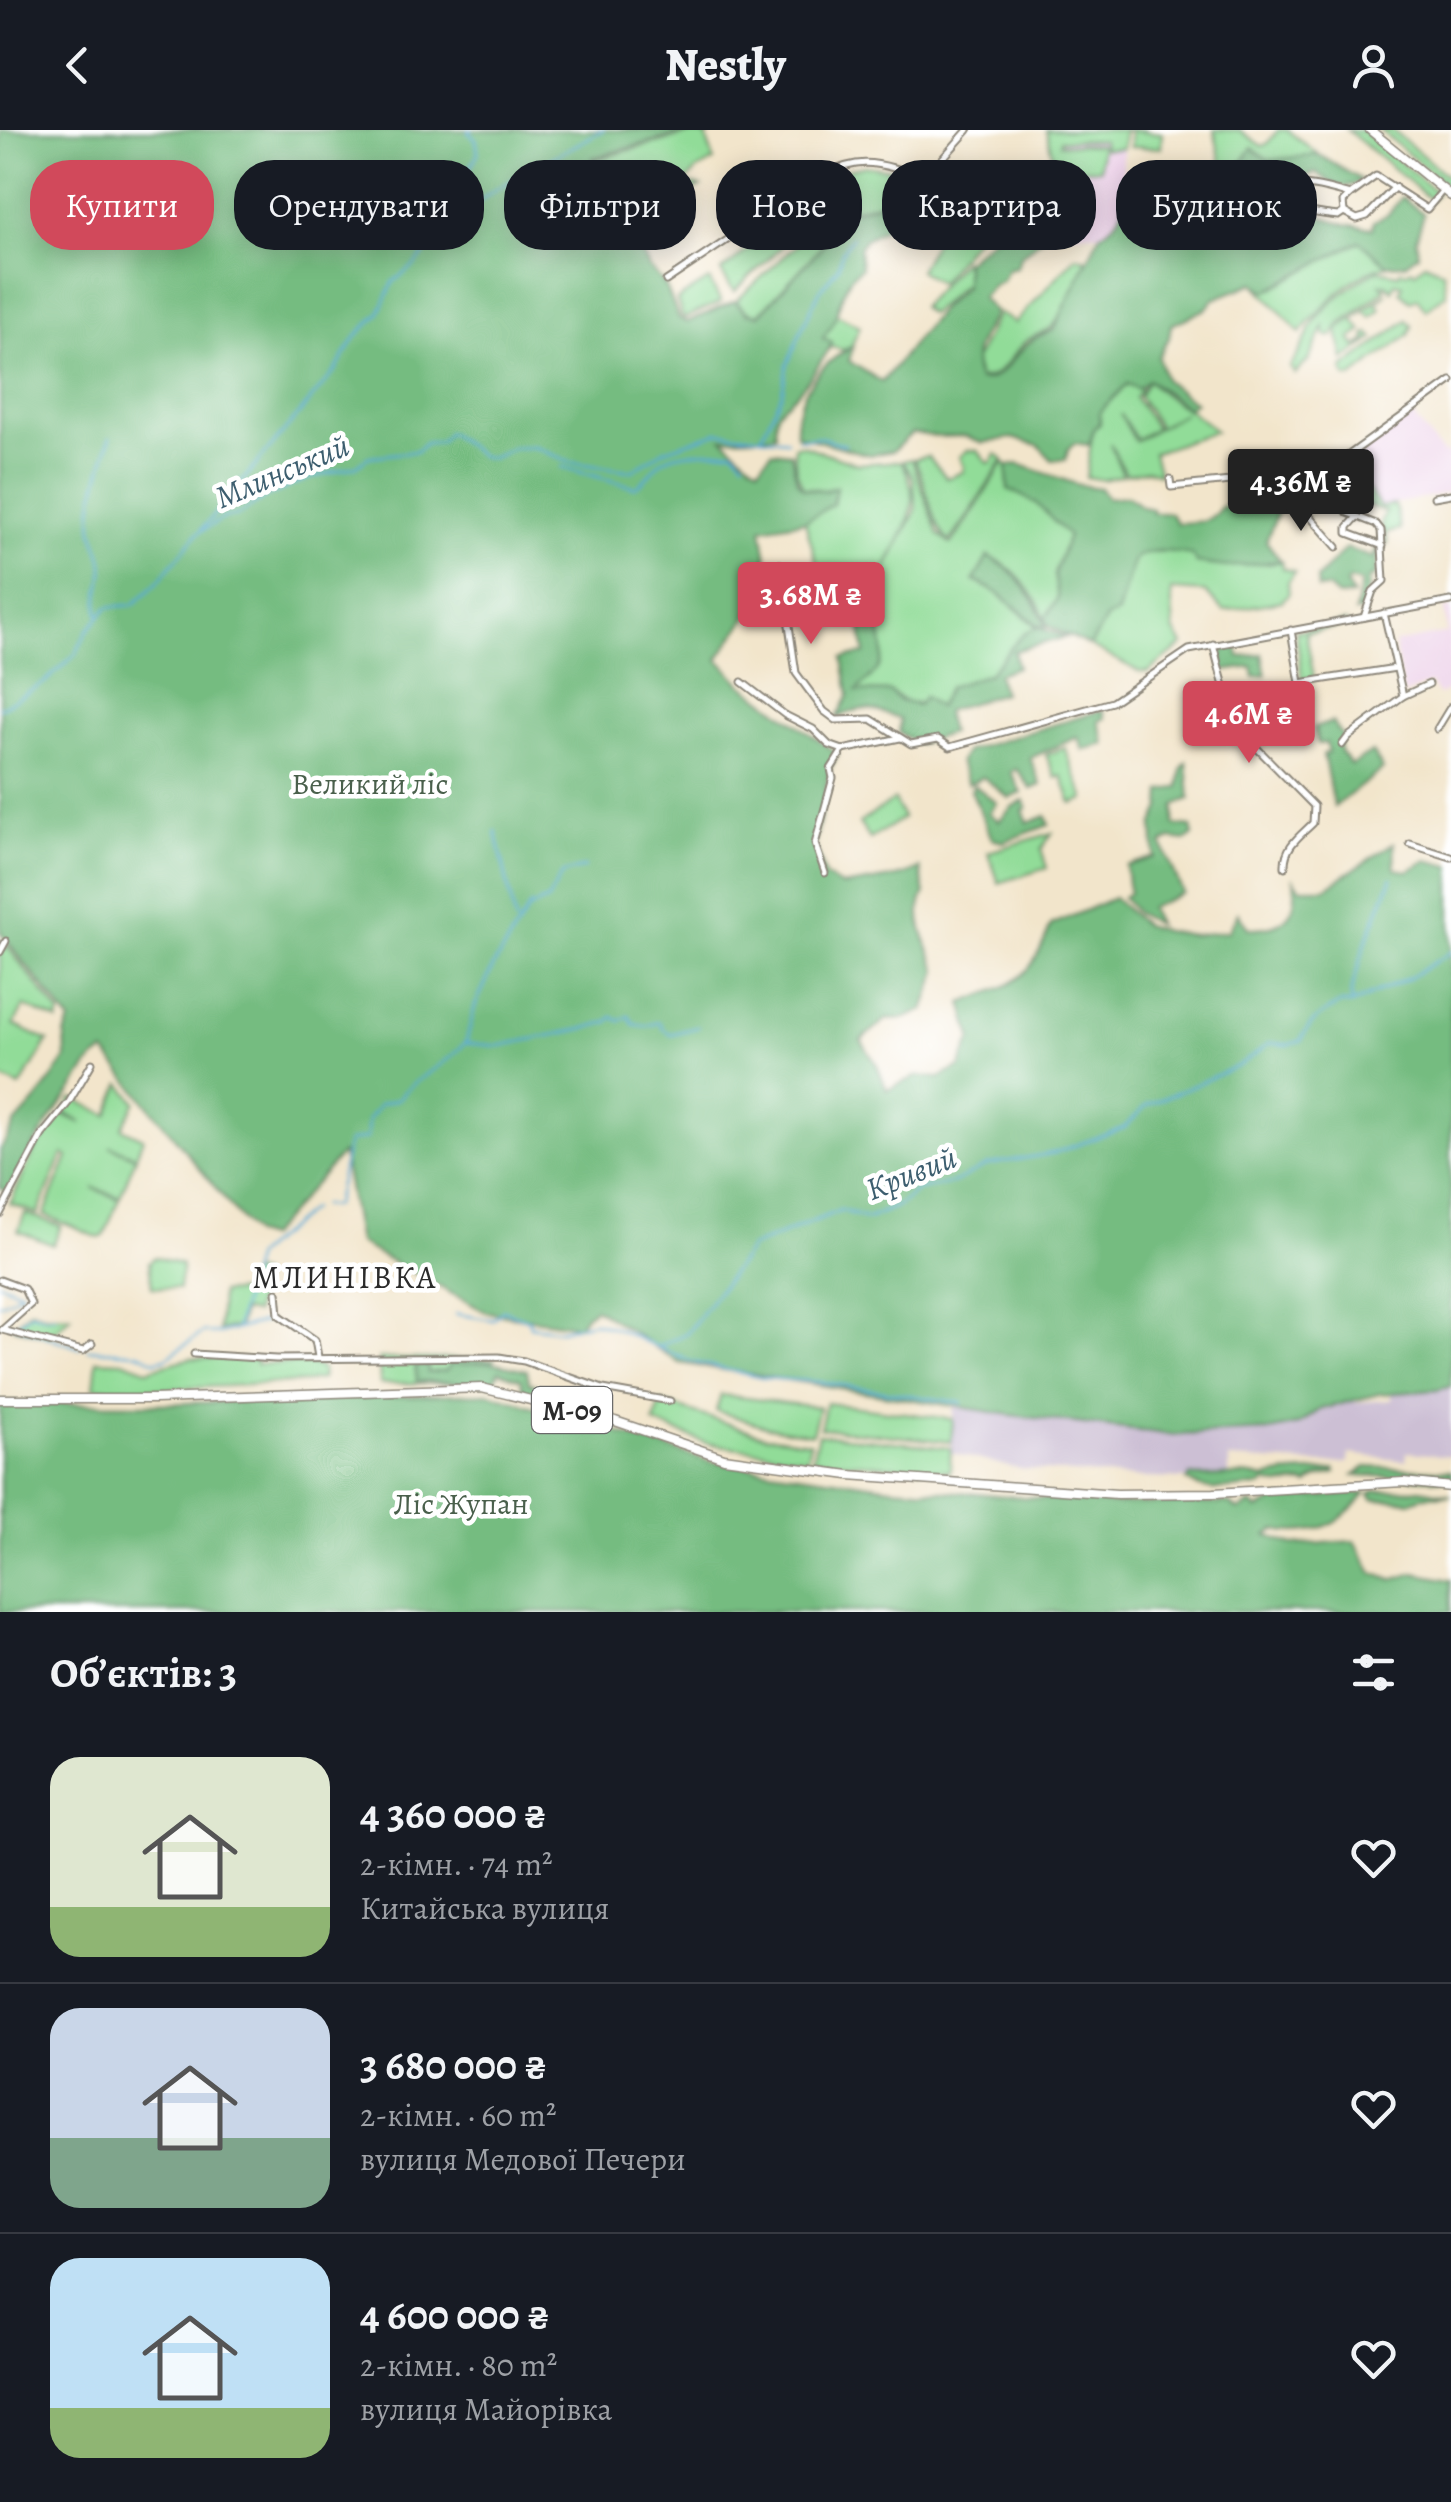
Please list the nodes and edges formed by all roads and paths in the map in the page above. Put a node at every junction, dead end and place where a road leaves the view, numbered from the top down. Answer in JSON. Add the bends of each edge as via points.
{"nodes":[{"id":1,"x":968,"y":130,"type":"edge"},
{"id":2,"x":1370,"y":130,"type":"edge"},
{"id":3,"x":1395,"y":187,"type":"junction"},
{"id":4,"x":1447,"y":193,"type":"edge"},
{"id":5,"x":1350,"y":195,"type":"junction"},
{"id":6,"x":1344,"y":212,"type":"junction"},
{"id":7,"x":666,"y":281,"type":"dead end"},
{"id":8,"x":1451,"y":382,"type":"edge"},
{"id":9,"x":1340,"y":460,"type":"junction"},
{"id":10,"x":1321,"y":474,"type":"junction"},
{"id":11,"x":1170,"y":479,"type":"dead end"},
{"id":12,"x":1364,"y":486,"type":"dead end"},
{"id":13,"x":1451,"y":494,"type":"edge"},
{"id":14,"x":1292,"y":496,"type":"junction"},
{"id":15,"x":1434,"y":497,"type":"dead end"},
{"id":16,"x":1357,"y":518,"type":"junction"},
{"id":17,"x":1383,"y":546,"type":"junction"},
{"id":18,"x":1336,"y":547,"type":"dead end"},
{"id":19,"x":766,"y":568,"type":"dead end"},
{"id":20,"x":1451,"y":601,"type":"edge"},
{"id":21,"x":1384,"y":613,"type":"junction"},
{"id":22,"x":1364,"y":617,"type":"junction"},
{"id":23,"x":1291,"y":630,"type":"junction"},
{"id":24,"x":1213,"y":644,"type":"junction"},
{"id":25,"x":1396,"y":668,"type":"junction"},
{"id":26,"x":742,"y":682,"type":"dead end"},
{"id":27,"x":1430,"y":684,"type":"dead end"},
{"id":28,"x":1403,"y":696,"type":"junction"},
{"id":29,"x":1451,"y":706,"type":"edge"},
{"id":30,"x":1436,"y":729,"type":"dead end"},
{"id":31,"x":900,"y":738,"type":"junction"},
{"id":32,"x":1342,"y":746,"type":"dead end"},
{"id":33,"x":843,"y":750,"type":"junction"},
{"id":34,"x":1410,"y":844,"type":"dead end"},
{"id":35,"x":1451,"y":858,"type":"edge"},
{"id":36,"x":1285,"y":867,"type":"dead end"},
{"id":37,"x":826,"y":873,"type":"dead end"},
{"id":38,"x":6,"y":940,"type":"dead end"},
{"id":39,"x":0,"y":952,"type":"edge"},
{"id":40,"x":92,"y":1063,"type":"dead end"},
{"id":41,"x":0,"y":1214,"type":"edge"},
{"id":42,"x":0,"y":1280,"type":"edge"},
{"id":43,"x":278,"y":1292,"type":"dead end"},
{"id":44,"x":1,"y":1330,"type":"edge"},
{"id":45,"x":88,"y":1347,"type":"dead end"},
{"id":46,"x":194,"y":1354,"type":"dead end"},
{"id":47,"x":318,"y":1358,"type":"junction"},
{"id":48,"x":0,"y":1399,"type":"edge"},
{"id":49,"x":670,"y":1401,"type":"dead end"},
{"id":50,"x":1451,"y":1486,"type":"edge"}],
"edges":[{"from":1,"to":7,"type":"street","via":[[928,175],[866,162],[826,174]]},
{"from":2,"to":4,"type":"main road"},
{"from":3,"to":4,"type":"street","via":[[1427,209]]},
{"from":3,"to":5,"type":"street","via":[[1376,176]]},
{"from":3,"to":6,"type":"street","via":[[1367,216]]},
{"from":5,"to":6,"type":"street"},
{"from":5,"to":6,"type":"street","via":[[1286,184],[1272,191],[1276,200],[1296,207]]},
{"from":8,"to":9,"type":"street"},
{"from":9,"to":10,"type":"street"},
{"from":9,"to":12,"type":"street"},
{"from":10,"to":14,"type":"street"},
{"from":10,"to":16,"type":"street"},
{"from":11,"to":14,"type":"street","via":[[1171,486],[1260,478]]},
{"from":13,"to":15,"type":"street"},
{"from":14,"to":18,"type":"street"},
{"from":16,"to":17,"type":"street","via":[[1379,527]]},
{"from":16,"to":17,"type":"street","via":[[1348,533]]},
{"from":17,"to":22,"type":"street","via":[[1384,581]]},
{"from":19,"to":31,"type":"street","via":[[780,564],[796,673],[824,712],[836,720],[871,719]]},
{"from":20,"to":21,"type":"street"},
{"from":21,"to":22,"type":"street"},
{"from":21,"to":25,"type":"street"},
{"from":22,"to":23,"type":"street"},
{"from":23,"to":24,"type":"street"},
{"from":23,"to":25,"type":"street","via":[[1300,683]]},
{"from":24,"to":31,"type":"street","via":[[1189,650],[1112,702],[953,747],[938,739],[914,745]]},
{"from":24,"to":36,"type":"street","via":[[1238,725],[1314,806],[1313,823],[1291,845]]},
{"from":25,"to":28,"type":"street"},
{"from":26,"to":33,"type":"street"},
{"from":27,"to":28,"type":"street"},
{"from":28,"to":32,"type":"street"},
{"from":29,"to":30,"type":"street"},
{"from":31,"to":33,"type":"street"},
{"from":33,"to":37,"type":"street","via":[[831,768],[815,844]]},
{"from":34,"to":35,"type":"street"},
{"from":38,"to":39,"type":"street"},
{"from":40,"to":41,"type":"street"},
{"from":42,"to":44,"type":"street","via":[[24,1289],[31,1304]]},
{"from":43,"to":47,"type":"street","via":[[282,1319],[314,1340]]},
{"from":44,"to":45,"type":"street"},
{"from":46,"to":47,"type":"street"},
{"from":47,"to":49,"type":"street","via":[[515,1359],[600,1388]]},
{"from":48,"to":50,"type":"main road","number":"М-09","via":[[490,1388],[740,1461],[890,1479],[1138,1494],[1411,1482]]}]}
